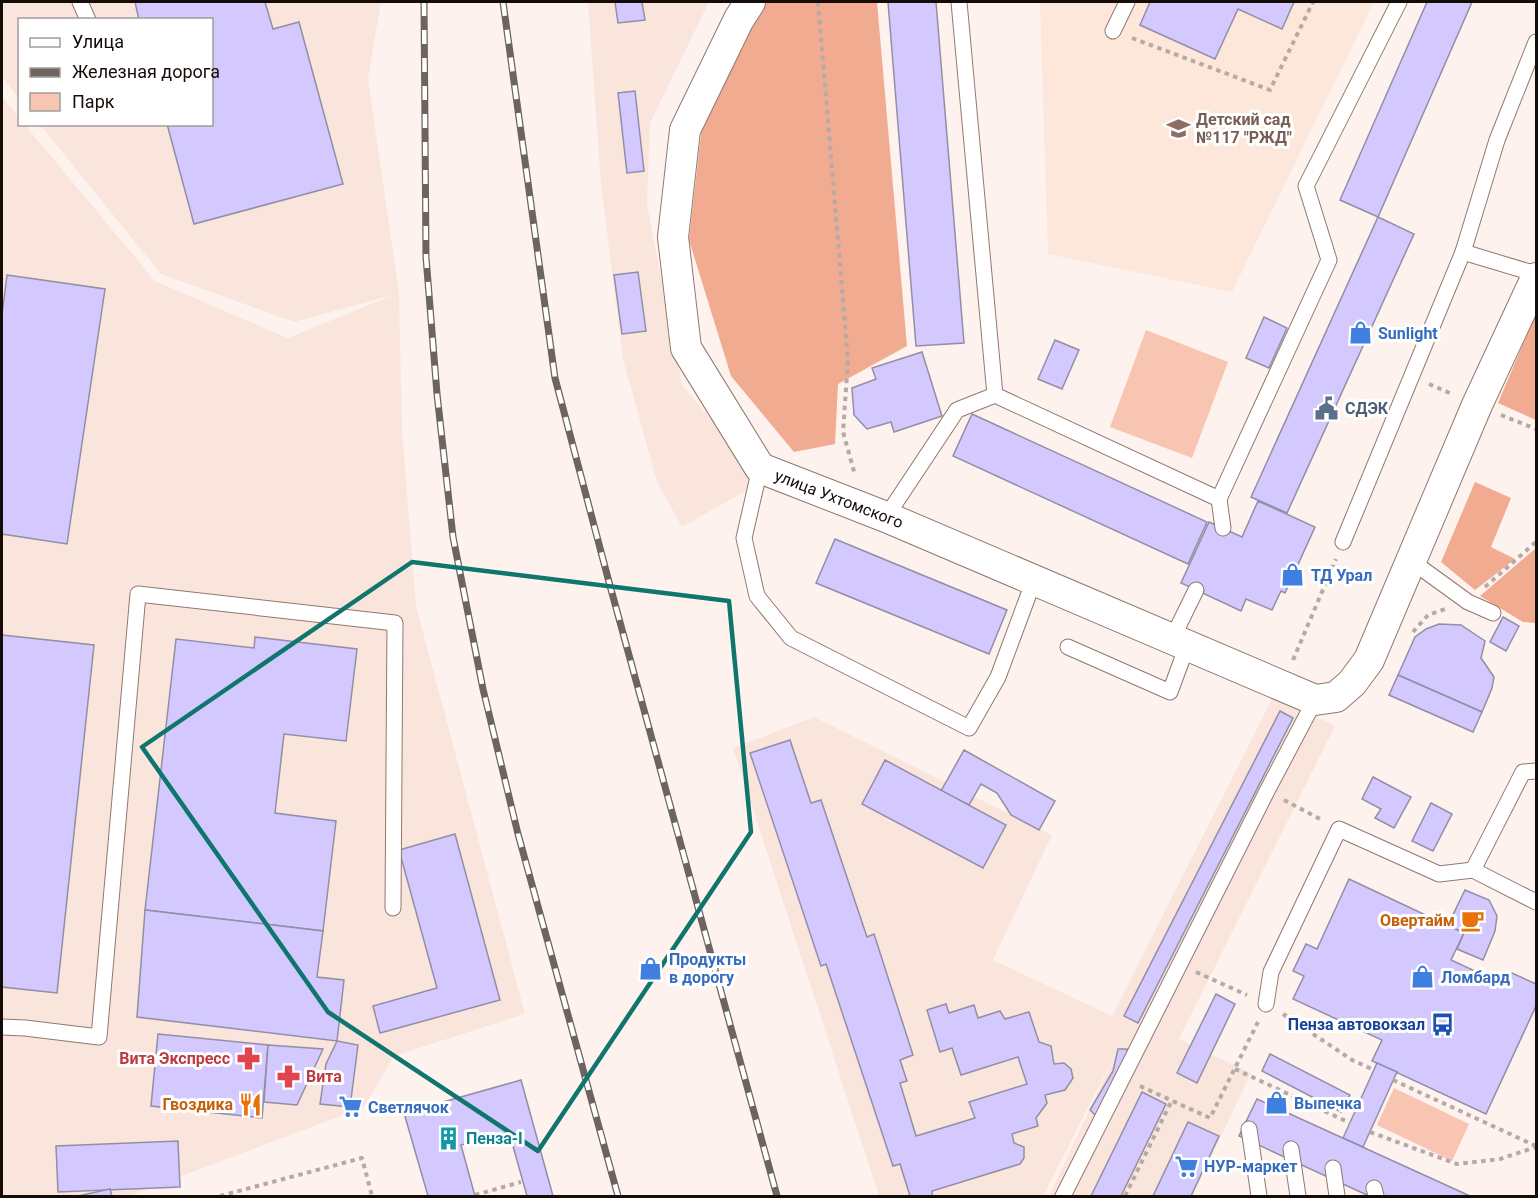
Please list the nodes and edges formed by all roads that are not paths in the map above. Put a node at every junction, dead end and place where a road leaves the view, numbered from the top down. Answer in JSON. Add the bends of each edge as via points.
{"nodes":[{"id":1,"x":80,"y":2,"type":"edge"},
{"id":2,"x":750,"y":2,"type":"edge"},
{"id":3,"x":959,"y":2,"type":"edge"},
{"id":4,"x":1127,"y":2,"type":"edge"},
{"id":5,"x":1399,"y":2,"type":"edge"},
{"id":6,"x":87,"y":18,"type":"edge"},
{"id":7,"x":1113,"y":31,"type":"road end"},
{"id":8,"x":1536,"y":42,"type":"edge"},
{"id":9,"x":1463,"y":252,"type":"junction"},
{"id":10,"x":1536,"y":276,"type":"edge"},
{"id":11,"x":995,"y":395,"type":"junction"},
{"id":12,"x":759,"y":468,"type":"junction"},
{"id":13,"x":1220,"y":499,"type":"junction"},
{"id":14,"x":875,"y":512,"type":"junction"},
{"id":15,"x":1223,"y":528,"type":"dead end"},
{"id":16,"x":1343,"y":542,"type":"dead end"},
{"id":17,"x":1410,"y":560,"type":"junction"},
{"id":18,"x":1034,"y":580,"type":"junction"},
{"id":19,"x":1196,"y":590,"type":"dead end"},
{"id":20,"x":1493,"y":613,"type":"dead end"},
{"id":21,"x":1180,"y":643,"type":"junction"},
{"id":22,"x":1068,"y":647,"type":"dead end"},
{"id":23,"x":1315,"y":700,"type":"junction"},
{"id":24,"x":1536,"y":771,"type":"edge"},
{"id":25,"x":1473,"y":870,"type":"junction"},
{"id":26,"x":1536,"y":902,"type":"edge"},
{"id":27,"x":393,"y":908,"type":"dead end"},
{"id":28,"x":1266,"y":1004,"type":"road end"},
{"id":29,"x":2,"y":1027,"type":"edge"},
{"id":30,"x":1250,"y":1129,"type":"dead end"},
{"id":31,"x":1291,"y":1149,"type":"dead end"},
{"id":32,"x":1333,"y":1168,"type":"dead end"},
{"id":33,"x":1063,"y":1197,"type":"edge"},
{"id":34,"x":1258,"y":1197,"type":"edge"},
{"id":35,"x":1298,"y":1197,"type":"edge"},
{"id":36,"x":1337,"y":1197,"type":"edge"}],
"edges":[{"from":1,"to":6,"type":"lane"},
{"from":2,"to":12,"type":"street","name":"улица Ухтомского","via":[[685,130],[673,237],[686,348]]},
{"from":3,"to":11,"type":"lane"},
{"from":4,"to":7,"type":"lane"},
{"from":5,"to":13,"type":"lane","via":[[1306,186],[1329,260]]},
{"from":8,"to":9,"type":"lane","via":[[1497,140]]},
{"from":9,"to":10,"type":"lane"},
{"from":9,"to":16,"type":"lane"},
{"from":10,"to":17,"type":"street"},
{"from":11,"to":13,"type":"lane"},
{"from":11,"to":14,"type":"lane","via":[[957,410]]},
{"from":12,"to":14,"type":"street","name":"улица Ухтомского"},
{"from":12,"to":18,"type":"lane","via":[[744,538],[757,596],[791,638],[969,728],[998,677]]},
{"from":13,"to":15,"type":"lane"},
{"from":14,"to":18,"type":"street","name":"улица Ухтомского"},
{"from":17,"to":20,"type":"lane","via":[[1468,602]]},
{"from":17,"to":23,"type":"street","via":[[1369,660],[1336,697]]},
{"from":18,"to":21,"type":"street","name":"улица Ухтомского"},
{"from":19,"to":21,"type":"lane"},
{"from":21,"to":22,"type":"lane","via":[[1170,692]]},
{"from":21,"to":23,"type":"street","name":"улица Ухтомского"},
{"from":23,"to":33,"type":"lane"},
{"from":24,"to":25,"type":"lane","via":[[1523,772]]},
{"from":25,"to":26,"type":"lane"},
{"from":25,"to":28,"type":"lane","via":[[1439,874],[1339,829],[1271,972]]},
{"from":27,"to":29,"type":"lane","via":[[394,623],[138,594],[99,1037]]},
{"from":30,"to":34,"type":"lane"},
{"from":31,"to":35,"type":"lane"},
{"from":32,"to":36,"type":"lane"}]}
